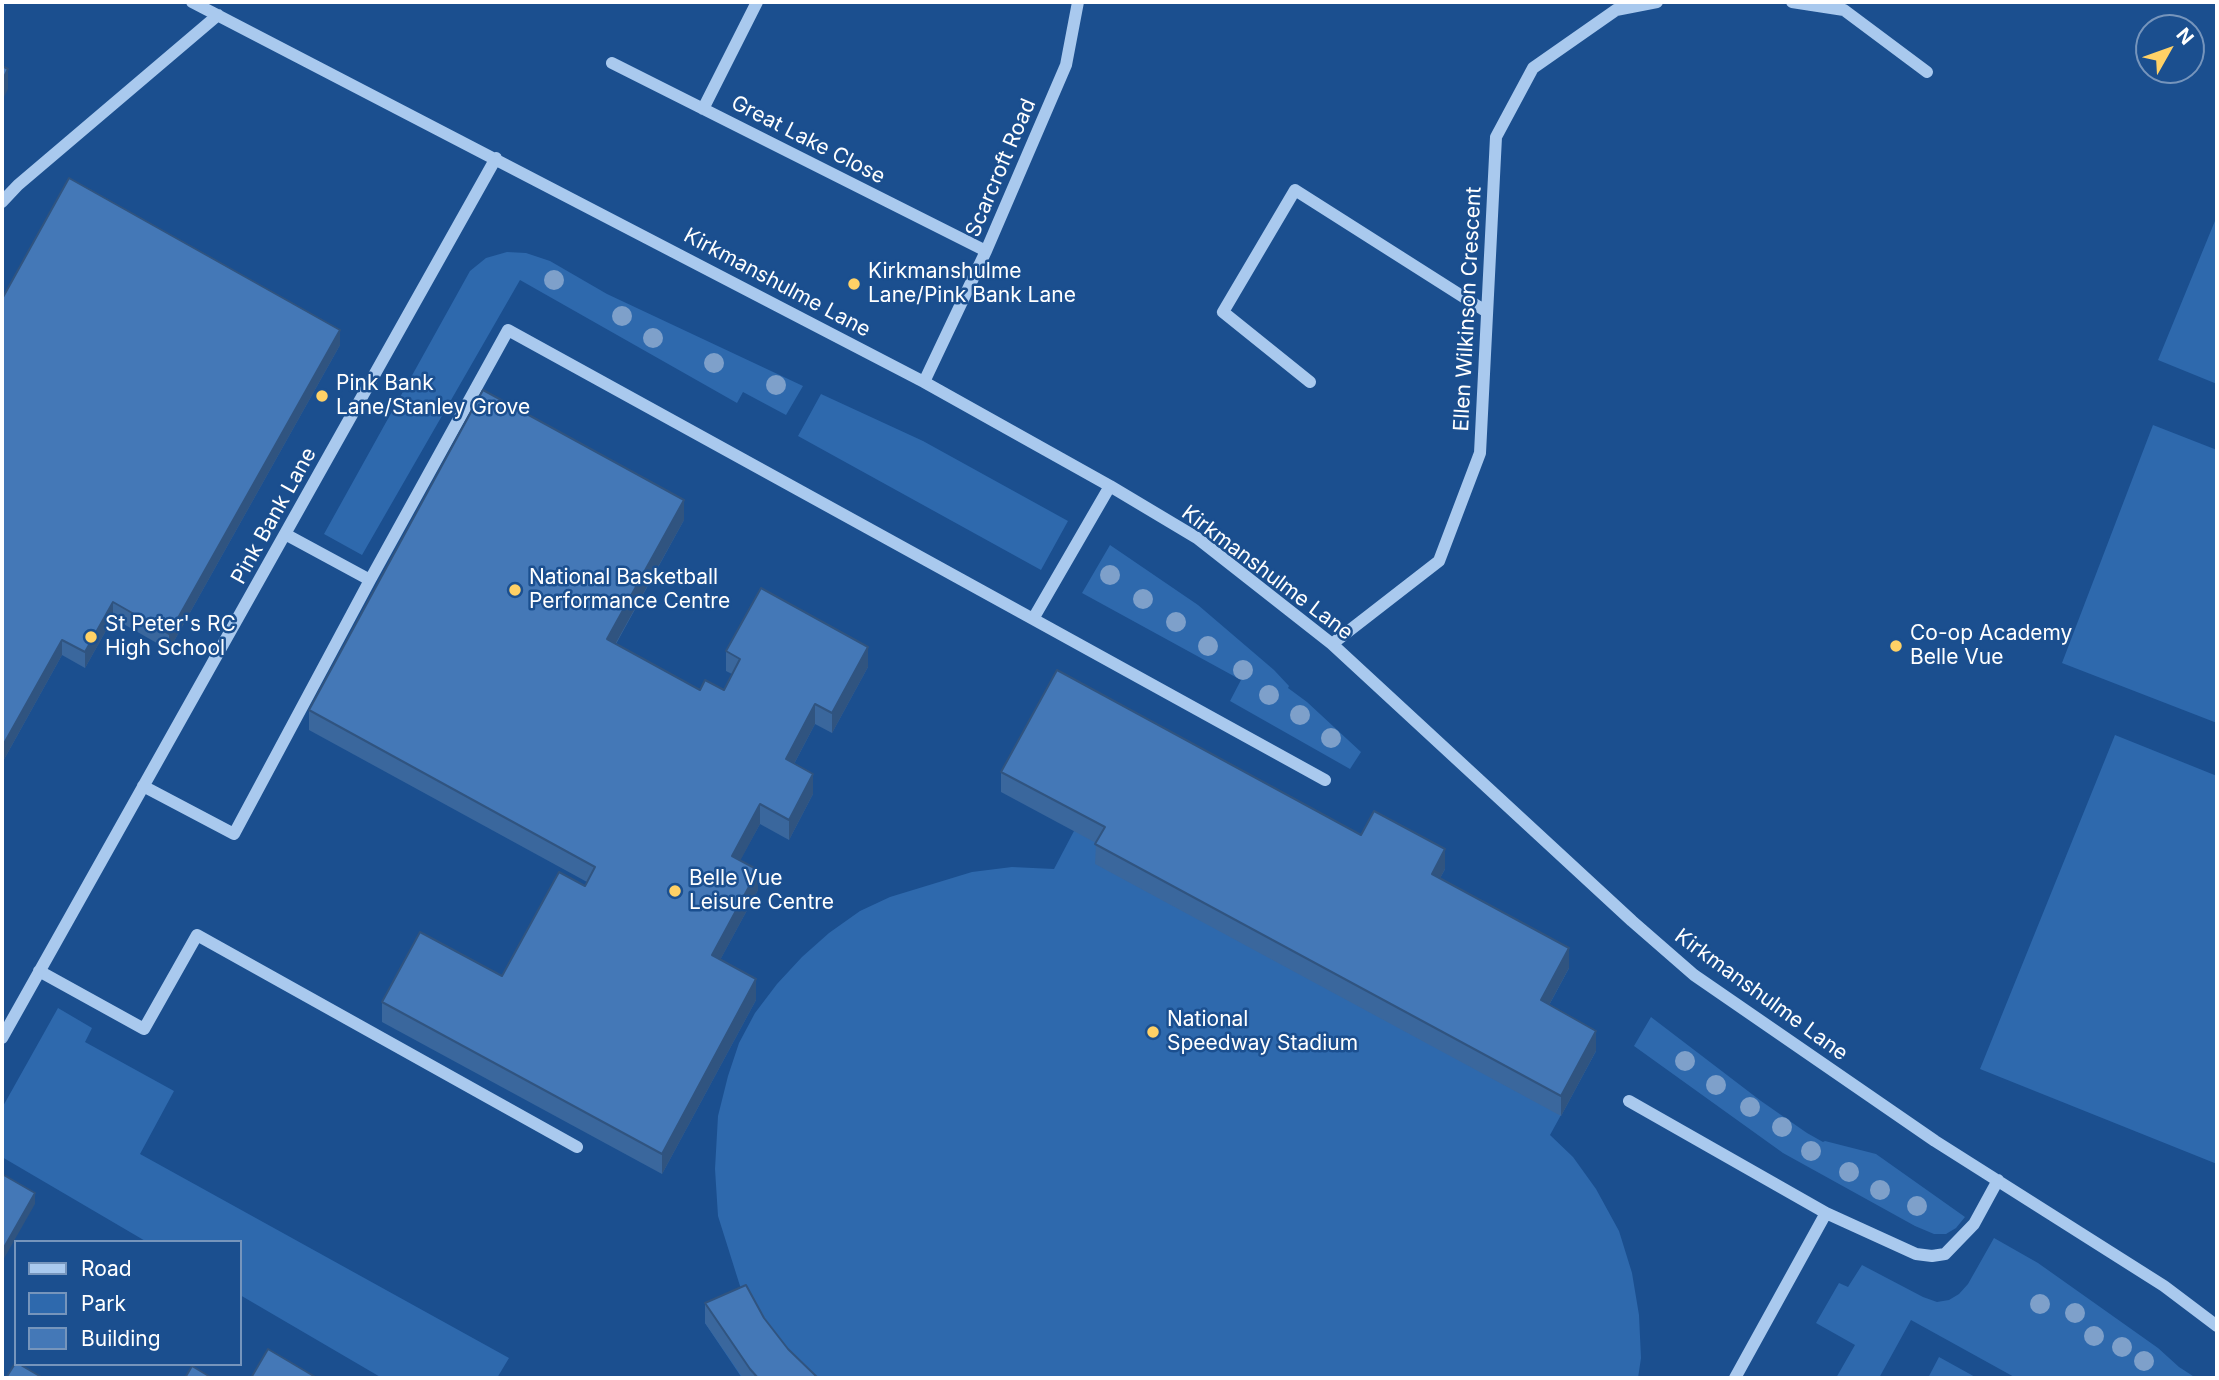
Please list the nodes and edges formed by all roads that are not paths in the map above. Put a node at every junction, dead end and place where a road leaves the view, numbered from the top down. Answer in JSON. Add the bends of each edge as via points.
{"nodes":[{"id":1,"x":192,"y":2,"type":"edge"},
{"id":2,"x":757,"y":2,"type":"edge"},
{"id":3,"x":1078,"y":2,"type":"edge"},
{"id":4,"x":1657,"y":2,"type":"edge"},
{"id":5,"x":1792,"y":2,"type":"edge"},
{"id":6,"x":1846,"y":6,"type":"edge"},
{"id":7,"x":218,"y":15,"type":"junction"},
{"id":8,"x":612,"y":63,"type":"dead end"},
{"id":9,"x":1927,"y":72,"type":"dead end"},
{"id":10,"x":703,"y":109,"type":"junction"},
{"id":11,"x":496,"y":158,"type":"junction"},
{"id":12,"x":2,"y":202,"type":"edge"},
{"id":13,"x":986,"y":251,"type":"junction"},
{"id":14,"x":1487,"y":312,"type":"junction"},
{"id":15,"x":924,"y":382,"type":"junction"},
{"id":16,"x":1310,"y":382,"type":"dead end"},
{"id":17,"x":1110,"y":486,"type":"junction"},
{"id":18,"x":285,"y":534,"type":"junction"},
{"id":19,"x":370,"y":580,"type":"junction"},
{"id":20,"x":1034,"y":618,"type":"junction"},
{"id":21,"x":1332,"y":644,"type":"junction"},
{"id":22,"x":1325,"y":780,"type":"dead end"},
{"id":23,"x":143,"y":786,"type":"junction"},
{"id":24,"x":39,"y":971,"type":"junction"},
{"id":25,"x":6,"y":1021,"type":"edge"},
{"id":26,"x":2,"y":1038,"type":"edge"},
{"id":27,"x":1629,"y":1101,"type":"dead end"},
{"id":28,"x":577,"y":1147,"type":"dead end"},
{"id":29,"x":1998,"y":1181,"type":"junction"},
{"id":30,"x":1826,"y":1213,"type":"junction"},
{"id":31,"x":2217,"y":1326,"type":"edge"},
{"id":32,"x":1735,"y":1378,"type":"edge"}],
"edges":[{"from":1,"to":7,"type":"street","name":"Kirkmanshulme Lane"},
{"from":2,"to":10,"type":"street"},
{"from":3,"to":13,"type":"street","name":"Scarcroft Road","via":[[1066,65]]},
{"from":4,"to":14,"type":"street","name":"Ellen Wilkinson Crescent","via":[[1616,10],[1534,68],[1496,137]]},
{"from":5,"to":6,"type":"street"},
{"from":6,"to":9,"type":"street"},
{"from":7,"to":11,"type":"street","name":"Kirkmanshulme Lane"},
{"from":7,"to":12,"type":"street"},
{"from":8,"to":10,"type":"street","name":"Great Lake Close"},
{"from":10,"to":13,"type":"street","name":"Great Lake Close"},
{"from":11,"to":15,"type":"street","name":"Kirkmanshulme Lane"},
{"from":11,"to":18,"type":"street","name":"Pink Bank Lane"},
{"from":13,"to":15,"type":"street","name":"Scarcroft Road"},
{"from":14,"to":16,"type":"street","via":[[1295,190],[1223,312]]},
{"from":14,"to":21,"type":"street","name":"Ellen Wilkinson Crescent","via":[[1480,453],[1439,561]]},
{"from":15,"to":17,"type":"street","name":"Kirkmanshulme Lane"},
{"from":17,"to":20,"type":"street"},
{"from":17,"to":21,"type":"street","name":"Kirkmanshulme Lane","via":[[1197,538]]},
{"from":18,"to":19,"type":"street"},
{"from":18,"to":23,"type":"street","name":"Pink Bank Lane"},
{"from":19,"to":20,"type":"street","via":[[508,330]]},
{"from":19,"to":23,"type":"street","via":[[234,834]]},
{"from":20,"to":22,"type":"street"},
{"from":21,"to":29,"type":"street","name":"Kirkmanshulme Lane","via":[[1694,975]]},
{"from":23,"to":24,"type":"street","name":"Pink Bank Lane"},
{"from":24,"to":25,"type":"street","name":"Pink Bank Lane"},
{"from":24,"to":28,"type":"street","via":[[144,1029],[197,935]]},
{"from":25,"to":26,"type":"street","name":"Pink Bank Lane"},
{"from":27,"to":30,"type":"street"},
{"from":29,"to":30,"type":"street","via":[[1974,1224],[1945,1254],[1916,1254]]},
{"from":29,"to":31,"type":"street","name":"Kirkmanshulme Lane","via":[[2164,1286]]},
{"from":30,"to":32,"type":"street"}]}
